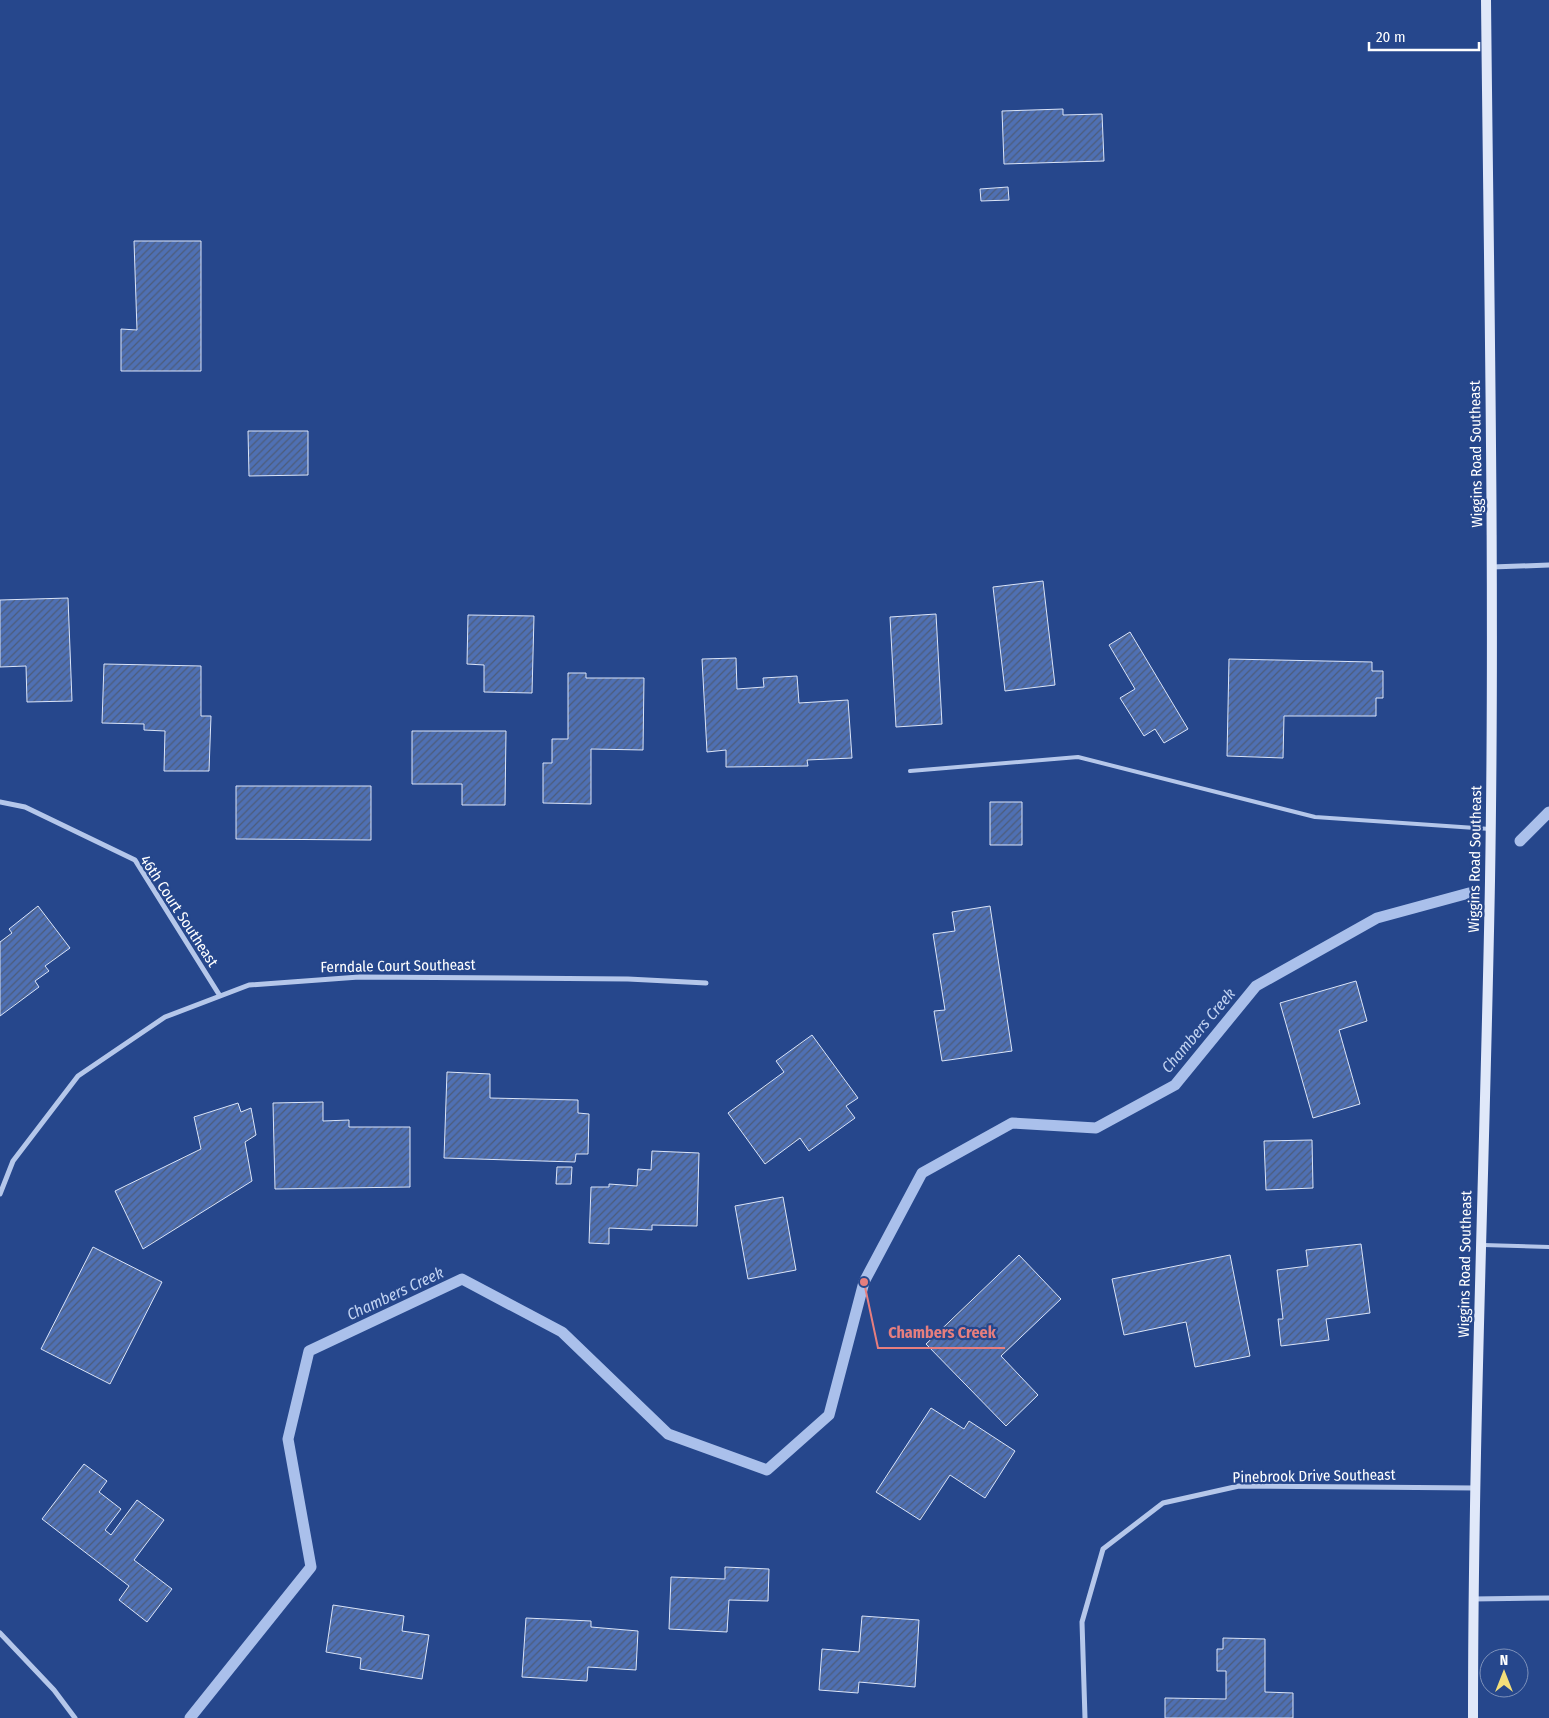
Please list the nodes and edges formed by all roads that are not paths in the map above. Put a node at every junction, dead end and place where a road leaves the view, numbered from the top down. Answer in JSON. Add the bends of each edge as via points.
{"nodes":[{"id":1,"x":1486,"y":0,"type":"edge"},
{"id":2,"x":1549,"y":565,"type":"edge"},
{"id":3,"x":1492,"y":567,"type":"junction"},
{"id":4,"x":910,"y":771,"type":"dead end"},
{"id":5,"x":0,"y":802,"type":"edge"},
{"id":6,"x":1490,"y":829,"type":"junction"},
{"id":7,"x":706,"y":983,"type":"dead end"},
{"id":8,"x":220,"y":996,"type":"junction"},
{"id":9,"x":0,"y":1194,"type":"edge"},
{"id":10,"x":1481,"y":1246,"type":"junction"},
{"id":11,"x":1549,"y":1247,"type":"edge"},
{"id":12,"x":1475,"y":1488,"type":"junction"},
{"id":13,"x":1549,"y":1598,"type":"edge"},
{"id":14,"x":1473,"y":1599,"type":"junction"},
{"id":15,"x":0,"y":1633,"type":"edge"},
{"id":16,"x":75,"y":1718,"type":"edge"},
{"id":17,"x":1085,"y":1718,"type":"edge"},
{"id":18,"x":1473,"y":1718,"type":"edge"}],
"edges":[{"from":1,"to":3,"type":"street","name":"Wiggins Road Southeast"},
{"from":2,"to":3,"type":"street"},
{"from":3,"to":6,"type":"street","name":"Wiggins Road Southeast"},
{"from":4,"to":6,"type":"lane","via":[[1078,757],[1315,817]]},
{"from":5,"to":8,"type":"street","name":"46th Court Southeast","via":[[25,807],[135,860]]},
{"from":6,"to":10,"type":"street","name":"Wiggins Road Southeast"},
{"from":7,"to":8,"type":"street","name":"Ferndale Court Southeast","via":[[359,976],[250,985]]},
{"from":8,"to":9,"type":"street","name":"Ferndale Court Southeast","via":[[165,1017],[78,1076],[13,1161]]},
{"from":10,"to":11,"type":"lane"},
{"from":10,"to":12,"type":"street","name":"Wiggins Road Southeast"},
{"from":12,"to":14,"type":"street","name":"Wiggins Road Southeast"},
{"from":12,"to":17,"type":"street","name":"Pinebrook Drive Southeast","via":[[1239,1486],[1163,1503],[1103,1549],[1082,1622]]},
{"from":13,"to":14,"type":"street"},
{"from":14,"to":18,"type":"street","name":"Wiggins Road Southeast"},
{"from":15,"to":16,"type":"street","via":[[54,1690]]}]}
